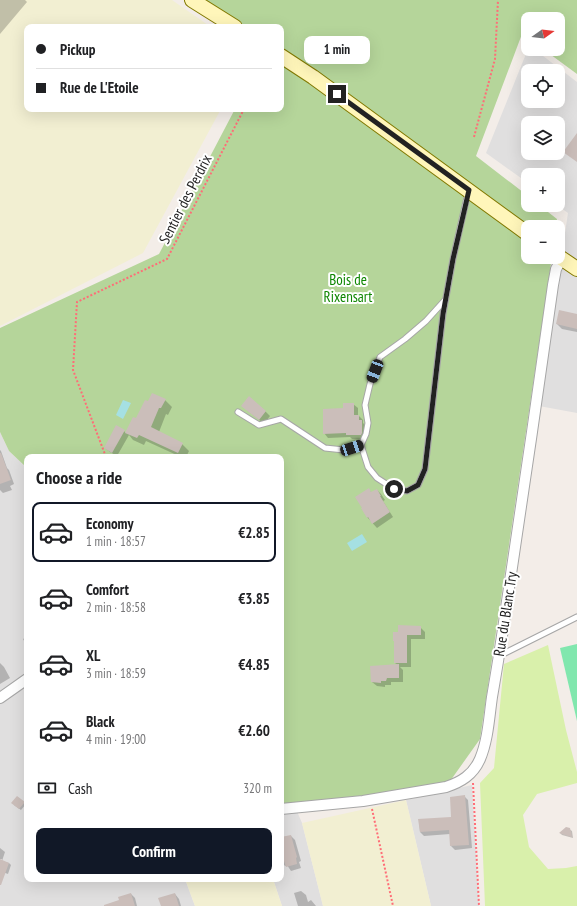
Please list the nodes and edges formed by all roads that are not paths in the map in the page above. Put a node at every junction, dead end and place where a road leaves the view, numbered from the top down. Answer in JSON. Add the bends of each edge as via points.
{"nodes":[{"id":1,"x":192,"y":0,"type":"edge"},
{"id":2,"x":230,"y":24,"type":"edge"},
{"id":3,"x":284,"y":58,"type":"edge"},
{"id":4,"x":469,"y":190,"type":"junction"},
{"id":5,"x":521,"y":229,"type":"edge"},
{"id":6,"x":565,"y":261,"type":"edge"},
{"id":7,"x":558,"y":264,"type":"edge"},
{"id":8,"x":577,"y":269,"type":"edge"},
{"id":9,"x":446,"y":299,"type":"junction"},
{"id":10,"x":238,"y":412,"type":"dead end"},
{"id":11,"x":361,"y":445,"type":"junction"},
{"id":12,"x":577,"y":617,"type":"edge"},
{"id":13,"x":499,"y":656,"type":"junction"},
{"id":14,"x":24,"y":681,"type":"edge"},
{"id":15,"x":0,"y":698,"type":"edge"},
{"id":16,"x":284,"y":809,"type":"edge"}],
"edges":[{"from":1,"to":2,"type":"street"},
{"from":3,"to":4,"type":"street"},
{"from":4,"to":5,"type":"street"},
{"from":4,"to":9,"type":"lane"},
{"from":6,"to":8,"type":"street"},
{"from":7,"to":13,"type":"street","name":"Rue du Blanc Try","via":[[552,285]]},
{"from":9,"to":11,"type":"lane","via":[[426,321],[380,358],[365,405],[368,423]]},
{"from":9,"to":11,"type":"lane","via":[[425,469],[418,485],[407,491],[394,489],[377,478],[368,467]]},
{"from":10,"to":11,"type":"lane","via":[[259,425],[281,418],[325,448],[344,450]]},
{"from":12,"to":13,"type":"lane"},
{"from":13,"to":16,"type":"street","name":"Rue du Blanc Try","via":[[488,729],[480,758],[473,772],[462,781],[446,787],[370,800]]},
{"from":14,"to":15,"type":"street"}]}
